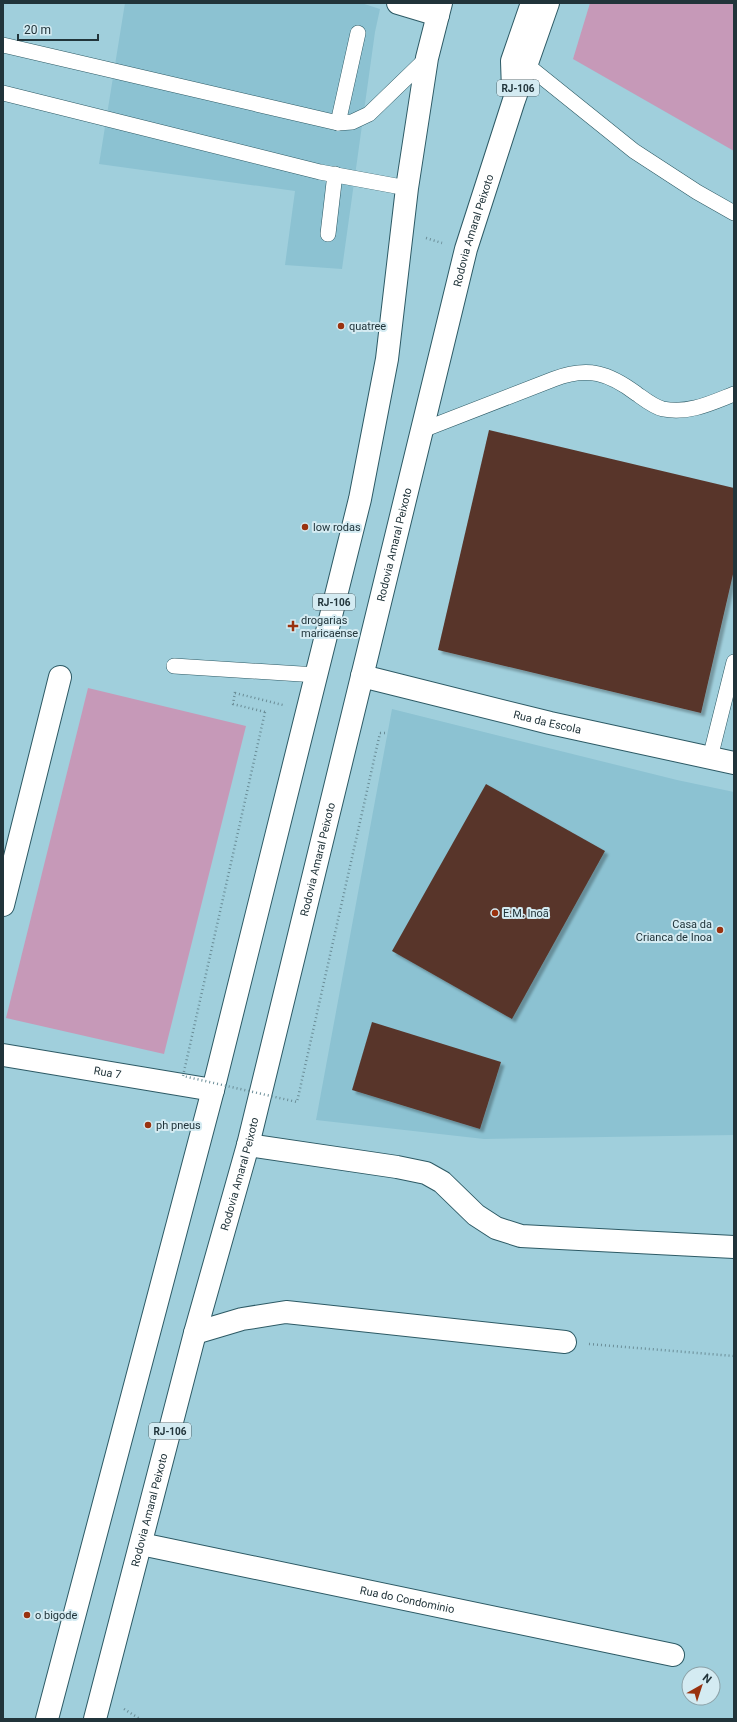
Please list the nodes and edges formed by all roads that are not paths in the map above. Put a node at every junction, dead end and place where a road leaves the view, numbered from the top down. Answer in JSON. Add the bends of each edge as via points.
{"nodes":[{"id":1,"x":398,"y":3,"type":"edge"},
{"id":2,"x":532,"y":3,"type":"edge"},
{"id":3,"x":548,"y":3,"type":"edge"},
{"id":4,"x":440,"y":9,"type":"edge"},
{"id":5,"x":358,"y":33,"type":"dead end"},
{"id":6,"x":3,"y":46,"type":"edge"},
{"id":7,"x":427,"y":58,"type":"junction"},
{"id":8,"x":527,"y":65,"type":"junction"},
{"id":9,"x":3,"y":94,"type":"edge"},
{"id":10,"x":514,"y":100,"type":"junction"},
{"id":11,"x":338,"y":123,"type":"junction"},
{"id":12,"x":335,"y":174,"type":"junction"},
{"id":13,"x":407,"y":188,"type":"junction"},
{"id":14,"x":734,"y":213,"type":"edge"},
{"id":15,"x":328,"y":234,"type":"dead end"},
{"id":16,"x":734,"y":394,"type":"edge"},
{"id":17,"x":420,"y":431,"type":"junction"},
{"id":18,"x":734,"y":662,"type":"edge"},
{"id":19,"x":174,"y":666,"type":"dead end"},
{"id":20,"x":316,"y":675,"type":"junction"},
{"id":21,"x":362,"y":676,"type":"junction"},
{"id":22,"x":60,"y":678,"type":"dead end"},
{"id":23,"x":710,"y":758,"type":"junction"},
{"id":24,"x":734,"y":763,"type":"edge"},
{"id":25,"x":3,"y":905,"type":"edge"},
{"id":26,"x":3,"y":1055,"type":"edge"},
{"id":27,"x":213,"y":1090,"type":"junction"},
{"id":28,"x":248,"y":1144,"type":"junction"},
{"id":29,"x":734,"y":1247,"type":"edge"},
{"id":30,"x":196,"y":1333,"type":"junction"},
{"id":31,"x":565,"y":1342,"type":"road end"},
{"id":32,"x":141,"y":1544,"type":"junction"},
{"id":33,"x":673,"y":1656,"type":"dead end"},
{"id":34,"x":47,"y":1719,"type":"edge"},
{"id":35,"x":95,"y":1719,"type":"edge"}],
"edges":[{"from":1,"to":4,"type":"main road"},
{"from":2,"to":10,"type":"main road","via":[[512,61]]},
{"from":3,"to":8,"type":"main road","name":"Rodovia Amaral Peixoto","number":"RJ-106"},
{"from":4,"to":7,"type":"main road","number":"RJ-106"},
{"from":5,"to":11,"type":"lane"},
{"from":6,"to":11,"type":"lane"},
{"from":7,"to":11,"type":"lane","via":[[369,114],[352,122]]},
{"from":7,"to":13,"type":"main road","number":"RJ-106"},
{"from":8,"to":10,"type":"main road","name":"Rodovia Amaral Peixoto","number":"RJ-106"},
{"from":8,"to":14,"type":"lane","via":[[634,150]]},
{"from":9,"to":12,"type":"lane"},
{"from":10,"to":17,"type":"main road","name":"Rodovia Amaral Peixoto","number":"RJ-106","via":[[466,249]]},
{"from":12,"to":13,"type":"lane"},
{"from":12,"to":15,"type":"lane"},
{"from":13,"to":20,"type":"main road","number":"RJ-106","via":[[386,367],[360,499]]},
{"from":16,"to":17,"type":"lane","via":[[693,409],[662,409],[606,375],[581,372],[567,374]]},
{"from":17,"to":21,"type":"main road","name":"Rodovia Amaral Peixoto","number":"RJ-106"},
{"from":18,"to":23,"type":"lane"},
{"from":19,"to":20,"type":"lane"},
{"from":20,"to":27,"type":"main road","number":"RJ-106"},
{"from":21,"to":23,"type":"main road","name":"Rua da Escola","via":[[550,723]]},
{"from":21,"to":28,"type":"main road","name":"Rodovia Amaral Peixoto","number":"RJ-106"},
{"from":22,"to":25,"type":"main road"},
{"from":23,"to":24,"type":"main road","name":"Rua da Escola"},
{"from":26,"to":27,"type":"main road","name":"Rua 7"},
{"from":27,"to":34,"type":"main road","number":"RJ-106"},
{"from":28,"to":29,"type":"main road","via":[[426,1173],[442,1182],[476,1215],[496,1228],[521,1236]]},
{"from":28,"to":30,"type":"main road","name":"Rodovia Amaral Peixoto","number":"RJ-106"},
{"from":30,"to":31,"type":"main road","via":[[242,1319],[286,1312]]},
{"from":30,"to":32,"type":"main road","name":"Rodovia Amaral Peixoto","number":"RJ-106"},
{"from":32,"to":33,"type":"main road","name":"Rua do Condominio"},
{"from":32,"to":35,"type":"main road","name":"Rodovia Amaral Peixoto","number":"RJ-106"}]}
